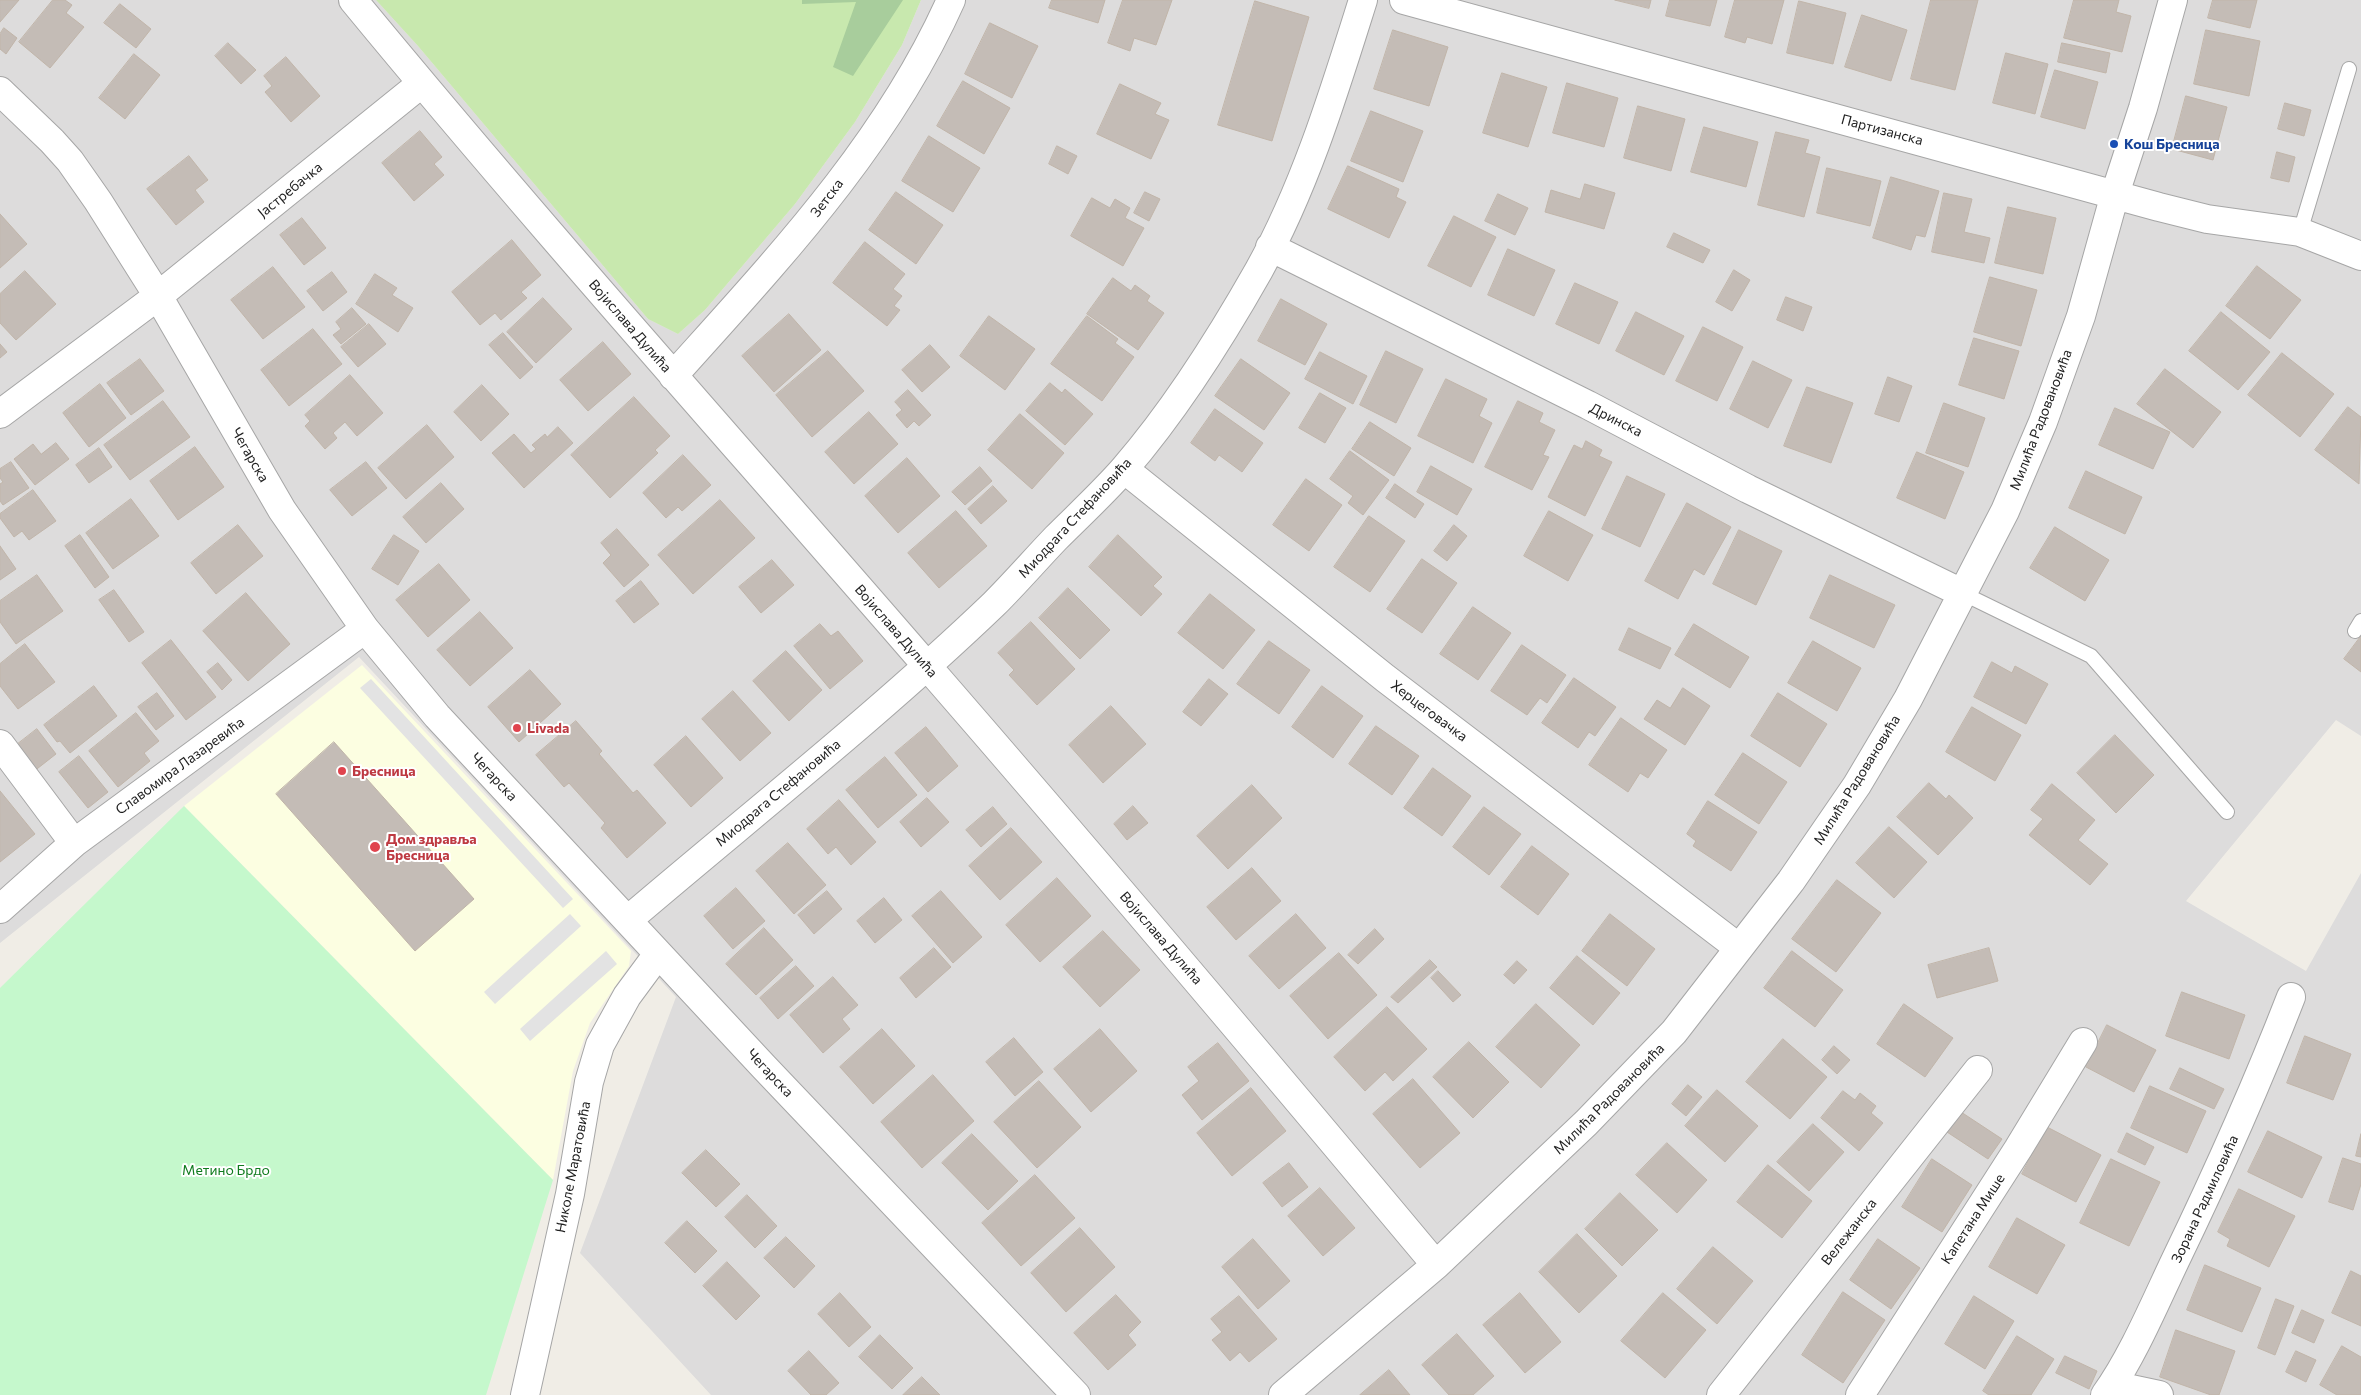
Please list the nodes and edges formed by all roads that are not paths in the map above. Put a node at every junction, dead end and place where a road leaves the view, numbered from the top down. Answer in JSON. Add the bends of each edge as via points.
{"nodes":[{"id":1,"x":354,"y":0,"type":"edge"},
{"id":2,"x":951,"y":0,"type":"edge"},
{"id":3,"x":1363,"y":0,"type":"edge"},
{"id":4,"x":1404,"y":0,"type":"edge"},
{"id":5,"x":2173,"y":0,"type":"edge"},
{"id":6,"x":2349,"y":69,"type":"dead end"},
{"id":7,"x":422,"y":83,"type":"junction"},
{"id":8,"x":0,"y":91,"type":"edge"},
{"id":9,"x":2116,"y":194,"type":"junction"},
{"id":10,"x":2300,"y":232,"type":"junction"},
{"id":11,"x":1270,"y":247,"type":"junction"},
{"id":12,"x":2361,"y":256,"type":"edge"},
{"id":13,"x":158,"y":296,"type":"junction"},
{"id":14,"x":673,"y":376,"type":"junction"},
{"id":15,"x":0,"y":414,"type":"edge"},
{"id":16,"x":1124,"y":469,"type":"junction"},
{"id":17,"x":1962,"y":592,"type":"junction"},
{"id":18,"x":365,"y":629,"type":"junction"},
{"id":19,"x":926,"y":666,"type":"junction"},
{"id":20,"x":0,"y":744,"type":"edge"},
{"id":21,"x":2227,"y":812,"type":"dead end"},
{"id":22,"x":74,"y":844,"type":"junction"},
{"id":23,"x":0,"y":909,"type":"edge"},
{"id":24,"x":629,"y":919,"type":"junction"},
{"id":25,"x":1739,"y":948,"type":"junction"},
{"id":26,"x":658,"y":954,"type":"junction"},
{"id":27,"x":2291,"y":997,"type":"dead end"},
{"id":28,"x":2082,"y":1042,"type":"dead end"},
{"id":29,"x":1978,"y":1070,"type":"dead end"},
{"id":30,"x":1436,"y":1265,"type":"junction"},
{"id":31,"x":2108,"y":1390,"type":"edge"},
{"id":32,"x":526,"y":1395,"type":"edge"},
{"id":33,"x":1076,"y":1395,"type":"edge"},
{"id":34,"x":1283,"y":1395,"type":"edge"},
{"id":35,"x":1721,"y":1395,"type":"edge"},
{"id":36,"x":1860,"y":1395,"type":"edge"},
{"id":37,"x":2159,"y":1395,"type":"edge"}],
"edges":[{"from":1,"to":7,"type":"street","name":"Војислава Дулића"},
{"from":2,"to":14,"type":"street","name":"Зетска","via":[[888,112],[812,219]]},
{"from":3,"to":11,"type":"street","name":"Миодрага Стефановића","via":[[1320,136]]},
{"from":4,"to":9,"type":"street","name":"Партизанска"},
{"from":5,"to":9,"type":"street","name":"Милића Радовановића"},
{"from":6,"to":10,"type":"lane"},
{"from":7,"to":13,"type":"street","name":"Јастребачка"},
{"from":7,"to":14,"type":"street","name":"Војислава Дулића"},
{"from":8,"to":13,"type":"street","name":"Чегарска","via":[[70,161]]},
{"from":9,"to":10,"type":"street","name":"Партизанска","via":[[2207,218]]},
{"from":9,"to":17,"type":"street","name":"Милића Радовановића","via":[[2081,316],[2043,422],[2005,511]]},
{"from":10,"to":12,"type":"street","name":"Партизанска"},
{"from":11,"to":16,"type":"street","name":"Миодрага Стефановића","via":[[1232,316],[1166,414]]},
{"from":11,"to":17,"type":"street","name":"Дринска","via":[[1781,505]]},
{"from":13,"to":15,"type":"street","name":"Јастребачка"},
{"from":13,"to":18,"type":"street","name":"Чегарска","via":[[282,510]]},
{"from":14,"to":19,"type":"street","name":"Војислава Дулића"},
{"from":16,"to":19,"type":"street","name":"Миодрага Стефановића","via":[[995,603]]},
{"from":16,"to":25,"type":"street","name":"Херцеговачка","via":[[1385,678]]},
{"from":17,"to":21,"type":"lane","via":[[2091,656]]},
{"from":17,"to":25,"type":"street","name":"Милића Радовановића","via":[[1908,699],[1857,784],[1791,881]]},
{"from":18,"to":22,"type":"street","name":"Славомира Лазаревића"},
{"from":18,"to":24,"type":"street","name":"Чегарска","via":[[437,716]]},
{"from":19,"to":24,"type":"street","name":"Миодрага Стефановића"},
{"from":19,"to":30,"type":"street","name":"Војислава Дулића"},
{"from":20,"to":22,"type":"street"},
{"from":22,"to":23,"type":"street","name":"Славомира Лазаревића"},
{"from":24,"to":26,"type":"street","name":"Чегарска"},
{"from":25,"to":30,"type":"street","name":"Милића Радовановића","via":[[1674,1032],[1586,1123]]},
{"from":26,"to":32,"type":"street","name":"Николе Маратовића","via":[[627,996],[600,1045],[589,1082],[570,1194]]},
{"from":26,"to":33,"type":"street","name":"Чегарска"},
{"from":27,"to":31,"type":"street","name":"Зорана Радмиловића","via":[[2230,1146],[2157,1300]]},
{"from":28,"to":36,"type":"street","name":"Капетана Мише"},
{"from":29,"to":35,"type":"street","name":"Вележанска"},
{"from":30,"to":34,"type":"street","name":"Милића Радовановића"},
{"from":31,"to":37,"type":"street"}]}
